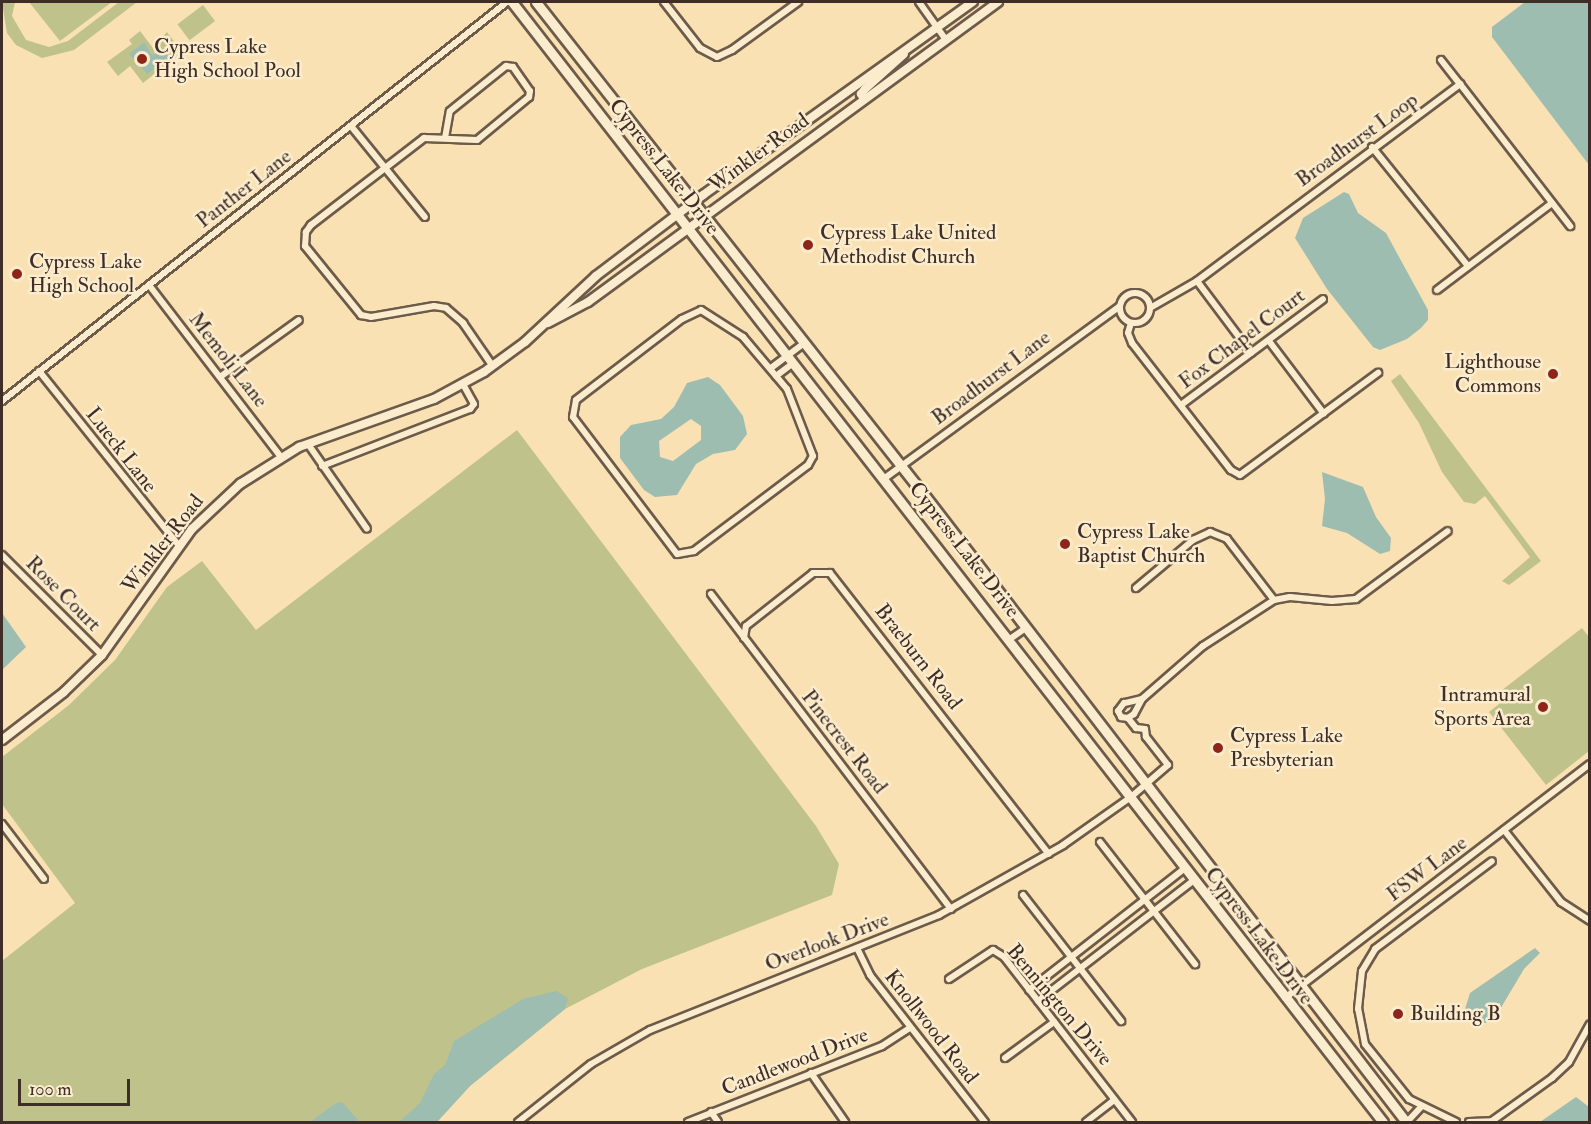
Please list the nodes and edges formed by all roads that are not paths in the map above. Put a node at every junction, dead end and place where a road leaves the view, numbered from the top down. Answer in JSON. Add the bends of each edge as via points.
{"nodes":[{"id":1,"x":507,"y":2,"type":"edge"},
{"id":2,"x":512,"y":2,"type":"edge"},
{"id":3,"x":536,"y":2,"type":"edge"},
{"id":4,"x":664,"y":2,"type":"edge"},
{"id":5,"x":798,"y":2,"type":"edge"},
{"id":6,"x":920,"y":2,"type":"edge"},
{"id":7,"x":973,"y":2,"type":"edge"},
{"id":8,"x":998,"y":2,"type":"edge"},
{"id":9,"x":938,"y":27,"type":"junction"},
{"id":10,"x":946,"y":40,"type":"junction"},
{"id":11,"x":909,"y":48,"type":"junction"},
{"id":12,"x":1442,"y":60,"type":"dead end"},
{"id":13,"x":1460,"y":84,"type":"junction"},
{"id":14,"x":864,"y":99,"type":"junction"},
{"id":15,"x":351,"y":126,"type":"junction"},
{"id":16,"x":445,"y":138,"type":"junction"},
{"id":17,"x":1372,"y":147,"type":"junction"},
{"id":18,"x":385,"y":167,"type":"junction"},
{"id":19,"x":692,"y":203,"type":"junction"},
{"id":20,"x":1552,"y":203,"type":"junction"},
{"id":21,"x":678,"y":214,"type":"junction"},
{"id":22,"x":425,"y":217,"type":"dead end"},
{"id":23,"x":703,"y":217,"type":"junction"},
{"id":24,"x":1570,"y":226,"type":"dead end"},
{"id":25,"x":688,"y":228,"type":"junction"},
{"id":26,"x":1468,"y":266,"type":"junction"},
{"id":27,"x":1197,"y":281,"type":"junction"},
{"id":28,"x":149,"y":285,"type":"junction"},
{"id":29,"x":1437,"y":290,"type":"dead end"},
{"id":30,"x":1323,"y":299,"type":"dead end"},
{"id":31,"x":1119,"y":307,"type":"junction"},
{"id":32,"x":1150,"y":308,"type":"junction"},
{"id":33,"x":298,"y":320,"type":"dead end"},
{"id":34,"x":1131,"y":323,"type":"junction"},
{"id":35,"x":539,"y":327,"type":"junction"},
{"id":36,"x":1269,"y":341,"type":"junction"},
{"id":37,"x":802,"y":345,"type":"junction"},
{"id":38,"x":1251,"y":353,"type":"junction"},
{"id":39,"x":790,"y":360,"type":"junction"},
{"id":40,"x":492,"y":365,"type":"junction"},
{"id":41,"x":771,"y":368,"type":"junction"},
{"id":42,"x":39,"y":371,"type":"junction"},
{"id":43,"x":1378,"y":374,"type":"dead end"},
{"id":44,"x":776,"y":376,"type":"junction"},
{"id":45,"x":220,"y":377,"type":"junction"},
{"id":46,"x":464,"y":384,"type":"junction"},
{"id":47,"x":2,"y":401,"type":"edge"},
{"id":48,"x":1181,"y":405,"type":"junction"},
{"id":49,"x":1324,"y":414,"type":"junction"},
{"id":50,"x":308,"y":444,"type":"junction"},
{"id":51,"x":280,"y":456,"type":"junction"},
{"id":52,"x":322,"y":466,"type":"junction"},
{"id":53,"x":900,"y":466,"type":"junction"},
{"id":54,"x":885,"y":478,"type":"junction"},
{"id":55,"x":367,"y":529,"type":"dead end"},
{"id":56,"x":1448,"y":531,"type":"dead end"},
{"id":57,"x":179,"y":546,"type":"junction"},
{"id":58,"x":2,"y":555,"type":"edge"},
{"id":59,"x":1136,"y":588,"type":"dead end"},
{"id":60,"x":711,"y":594,"type":"dead end"},
{"id":61,"x":1274,"y":600,"type":"junction"},
{"id":62,"x":1026,"y":628,"type":"junction"},
{"id":63,"x":744,"y":638,"type":"junction"},
{"id":64,"x":1010,"y":639,"type":"junction"},
{"id":65,"x":102,"y":655,"type":"junction"},
{"id":66,"x":1142,"y":699,"type":"junction"},
{"id":67,"x":1128,"y":718,"type":"junction"},
{"id":68,"x":2,"y":740,"type":"edge"},
{"id":69,"x":1590,"y":765,"type":"edge"},
{"id":70,"x":1143,"y":784,"type":"junction"},
{"id":71,"x":1131,"y":797,"type":"junction"},
{"id":72,"x":2,"y":825,"type":"edge"},
{"id":73,"x":1504,"y":830,"type":"junction"},
{"id":74,"x":1100,"y":842,"type":"dead end"},
{"id":75,"x":1049,"y":854,"type":"junction"},
{"id":76,"x":1492,"y":861,"type":"dead end"},
{"id":77,"x":1185,"y":868,"type":"junction"},
{"id":78,"x":44,"y":879,"type":"dead end"},
{"id":79,"x":1194,"y":880,"type":"junction"},
{"id":80,"x":1421,"y":894,"type":"junction"},
{"id":81,"x":1023,"y":895,"type":"dead end"},
{"id":82,"x":1146,"y":900,"type":"junction"},
{"id":83,"x":1430,"y":907,"type":"junction"},
{"id":84,"x":951,"y":909,"type":"junction"},
{"id":85,"x":1154,"y":911,"type":"junction"},
{"id":86,"x":1590,"y":921,"type":"edge"},
{"id":87,"x":857,"y":948,"type":"junction"},
{"id":88,"x":1072,"y":957,"type":"junction"},
{"id":89,"x":1195,"y":964,"type":"dead end"},
{"id":90,"x":1080,"y":968,"type":"junction"},
{"id":91,"x":949,"y":979,"type":"dead end"},
{"id":92,"x":1299,"y":987,"type":"junction"},
{"id":93,"x":1029,"y":990,"type":"junction"},
{"id":94,"x":1284,"y":999,"type":"junction"},
{"id":95,"x":1038,"y":1001,"type":"junction"},
{"id":96,"x":1121,"y":1021,"type":"dead end"},
{"id":97,"x":1054,"y":1022,"type":"junction"},
{"id":98,"x":1590,"y":1024,"type":"edge"},
{"id":99,"x":910,"y":1028,"type":"junction"},
{"id":100,"x":1005,"y":1058,"type":"dead end"},
{"id":101,"x":811,"y":1072,"type":"junction"},
{"id":102,"x":1114,"y":1100,"type":"junction"},
{"id":103,"x":1421,"y":1107,"type":"junction"},
{"id":104,"x":711,"y":1112,"type":"junction"},
{"id":105,"x":518,"y":1122,"type":"edge"},
{"id":106,"x":688,"y":1122,"type":"edge"},
{"id":107,"x":718,"y":1122,"type":"edge"},
{"id":108,"x":845,"y":1122,"type":"edge"},
{"id":109,"x":986,"y":1122,"type":"edge"},
{"id":110,"x":1086,"y":1122,"type":"edge"},
{"id":111,"x":1132,"y":1122,"type":"edge"},
{"id":112,"x":1383,"y":1122,"type":"edge"},
{"id":113,"x":1406,"y":1122,"type":"edge"},
{"id":114,"x":1456,"y":1122,"type":"edge"},
{"id":115,"x":1469,"y":1122,"type":"edge"}],
"edges":[{"from":1,"to":15,"type":"street","name":"Panther Lane"},
{"from":2,"to":21,"type":"main road","name":"Cypress Lake Drive"},
{"from":3,"to":19,"type":"main road","name":"Cypress Lake Drive"},
{"from":4,"to":5,"type":"street","via":[[700,48],[717,57]]},
{"from":6,"to":9,"type":"street"},
{"from":7,"to":9,"type":"street","name":"Winkler Road"},
{"from":8,"to":10,"type":"street","name":"Winkler Road"},
{"from":9,"to":10,"type":"street"},
{"from":9,"to":11,"type":"street","name":"Winkler Road"},
{"from":10,"to":14,"type":"street","name":"Winkler Road"},
{"from":11,"to":14,"type":"street","via":[[898,63],[865,88],[861,94]]},
{"from":11,"to":19,"type":"street","name":"Winkler Road"},
{"from":12,"to":13,"type":"street"},
{"from":13,"to":17,"type":"street","name":"Broadhurst Loop"},
{"from":13,"to":20,"type":"street"},
{"from":14,"to":23,"type":"street","name":"Winkler Road"},
{"from":15,"to":18,"type":"street"},
{"from":15,"to":28,"type":"street","name":"Panther Lane"},
{"from":16,"to":16,"type":"street","via":[[477,140],[529,97],[530,91],[513,68],[506,66],[450,111]]},
{"from":16,"to":18,"type":"street","via":[[424,138]]},
{"from":17,"to":26,"type":"street"},
{"from":17,"to":27,"type":"street","name":"Broadhurst Loop"},
{"from":18,"to":22,"type":"street"},
{"from":18,"to":40,"type":"street","via":[[308,228],[304,242],[307,251],[361,315],[446,308],[463,323]]},
{"from":19,"to":21,"type":"street","name":"Winkler Road"},
{"from":19,"to":23,"type":"main road","name":"Cypress Lake Drive"},
{"from":20,"to":24,"type":"street"},
{"from":20,"to":26,"type":"street"},
{"from":21,"to":25,"type":"main road","name":"Cypress Lake Drive"},
{"from":21,"to":35,"type":"street","name":"Winkler Road","via":[[596,276]]},
{"from":23,"to":25,"type":"street","name":"Winkler Road"},
{"from":23,"to":37,"type":"main road","name":"Cypress Lake Drive"},
{"from":25,"to":35,"type":"street","name":"Winkler Road","via":[[588,302]]},
{"from":25,"to":39,"type":"main road","name":"Cypress Lake Drive"},
{"from":26,"to":29,"type":"street"},
{"from":27,"to":32,"type":"street","name":"Broadhurst Loop"},
{"from":27,"to":38,"type":"street"},
{"from":28,"to":42,"type":"street","name":"Panther Lane"},
{"from":28,"to":45,"type":"street","name":"Memoli Lane"},
{"from":30,"to":36,"type":"street","name":"Fox Chapel Court"},
{"from":31,"to":32,"type":"street","via":[[1123,298],[1138,293],[1147,298]]},
{"from":31,"to":34,"type":"street","via":[[1122,318]]},
{"from":31,"to":53,"type":"street","name":"Broadhurst Lane"},
{"from":32,"to":34,"type":"street","name":"Broadhurst Loop","via":[[1147,318]]},
{"from":33,"to":45,"type":"street"},
{"from":34,"to":48,"type":"street","via":[[1128,333],[1132,343]]},
{"from":35,"to":40,"type":"street","name":"Winkler Road"},
{"from":36,"to":38,"type":"street","name":"Fox Chapel Court"},
{"from":36,"to":49,"type":"street"},
{"from":37,"to":39,"type":"street"},
{"from":37,"to":53,"type":"main road","name":"Cypress Lake Drive"},
{"from":38,"to":48,"type":"street","name":"Fox Chapel Court"},
{"from":39,"to":41,"type":"street"},
{"from":39,"to":44,"type":"street"},
{"from":39,"to":54,"type":"main road","name":"Cypress Lake Drive"},
{"from":40,"to":46,"type":"street","name":"Winkler Road"},
{"from":41,"to":44,"type":"street"},
{"from":41,"to":44,"type":"street","via":[[743,337],[701,310],[682,319],[576,400],[573,417],[677,554],[686,554],[808,465],[813,456],[787,389]]},
{"from":42,"to":47,"type":"street","name":"Panther Lane"},
{"from":42,"to":57,"type":"street","name":"Lueck Lane"},
{"from":43,"to":49,"type":"street"},
{"from":45,"to":51,"type":"street","name":"Memoli Lane"},
{"from":46,"to":50,"type":"street","name":"Winkler Road"},
{"from":46,"to":52,"type":"street","via":[[474,404],[470,409]]},
{"from":48,"to":49,"type":"street","via":[[1231,470],[1240,475]]},
{"from":50,"to":51,"type":"street","name":"Winkler Road"},
{"from":50,"to":52,"type":"street"},
{"from":51,"to":57,"type":"street","name":"Winkler Road","via":[[224,497]]},
{"from":52,"to":55,"type":"street"},
{"from":53,"to":54,"type":"street","name":"Broadhurst Lane"},
{"from":53,"to":62,"type":"main road","name":"Cypress Lake Drive"},
{"from":54,"to":64,"type":"main road","name":"Cypress Lake Drive"},
{"from":56,"to":61,"type":"street","via":[[1356,599]]},
{"from":57,"to":65,"type":"street","name":"Winkler Road"},
{"from":58,"to":65,"type":"street","name":"Rose Court"},
{"from":59,"to":61,"type":"street","via":[[1193,540],[1210,532],[1227,539]]},
{"from":60,"to":63,"type":"street","name":"Pinecrest Road"},
{"from":61,"to":66,"type":"street","via":[[1203,646]]},
{"from":62,"to":64,"type":"street"},
{"from":62,"to":70,"type":"main road","name":"Cypress Lake Drive"},
{"from":63,"to":75,"type":"street","name":"Braeburn Road","via":[[746,626],[813,573],[830,573]]},
{"from":63,"to":84,"type":"street","name":"Pinecrest Road"},
{"from":64,"to":71,"type":"main road","name":"Cypress Lake Drive"},
{"from":65,"to":68,"type":"street","name":"Winkler Road","via":[[64,692]]},
{"from":66,"to":67,"type":"street"},
{"from":66,"to":67,"type":"street","via":[[1120,706],[1119,714]]},
{"from":67,"to":70,"type":"street","name":"Overlook Drive","via":[[1136,728],[1146,729],[1146,737],[1168,765]]},
{"from":69,"to":73,"type":"street","name":"FSW Lane"},
{"from":70,"to":71,"type":"street","name":"Overlook Drive"},
{"from":70,"to":92,"type":"main road","name":"Cypress Lake Drive"},
{"from":71,"to":75,"type":"street","name":"Overlook Drive"},
{"from":71,"to":77,"type":"main road","name":"Cypress Lake Drive"},
{"from":72,"to":78,"type":"street"},
{"from":73,"to":80,"type":"street","name":"FSW Lane"},
{"from":73,"to":86,"type":"street","via":[[1561,902]]},
{"from":74,"to":82,"type":"street"},
{"from":75,"to":84,"type":"street","name":"Overlook Drive"},
{"from":76,"to":83,"type":"street"},
{"from":77,"to":79,"type":"main road","name":"Cypress Lake Drive"},
{"from":77,"to":82,"type":"street"},
{"from":79,"to":85,"type":"street"},
{"from":79,"to":94,"type":"main road","name":"Cypress Lake Drive"},
{"from":80,"to":83,"type":"street"},
{"from":80,"to":92,"type":"street","name":"FSW Lane"},
{"from":81,"to":88,"type":"street"},
{"from":82,"to":85,"type":"street"},
{"from":82,"to":88,"type":"street"},
{"from":83,"to":103,"type":"street","via":[[1375,949],[1362,972],[1358,1009],[1360,1030],[1375,1059],[1409,1099]]},
{"from":84,"to":87,"type":"street","name":"Overlook Drive"},
{"from":85,"to":89,"type":"street"},
{"from":85,"to":90,"type":"street"},
{"from":87,"to":99,"type":"street","name":"Knollwood Road","via":[[870,975]]},
{"from":87,"to":105,"type":"street","name":"Overlook Drive","via":[[650,1030],[591,1064]]},
{"from":88,"to":90,"type":"street"},
{"from":88,"to":93,"type":"street"},
{"from":90,"to":95,"type":"street"},
{"from":90,"to":96,"type":"street"},
{"from":91,"to":93,"type":"street","name":"Bennington Drive","via":[[993,950]]},
{"from":92,"to":94,"type":"street","name":"FSW Lane"},
{"from":92,"to":113,"type":"main road","name":"Cypress Lake Drive"},
{"from":93,"to":95,"type":"street","name":"Bennington Drive"},
{"from":94,"to":112,"type":"main road","name":"Cypress Lake Drive"},
{"from":95,"to":97,"type":"street","name":"Bennington Drive"},
{"from":97,"to":100,"type":"street"},
{"from":97,"to":102,"type":"street","name":"Bennington Drive"},
{"from":98,"to":115,"type":"street","via":[[1569,1062],[1552,1078],[1492,1121]]},
{"from":99,"to":101,"type":"street","name":"Candlewood Drive","via":[[891,1042]]},
{"from":99,"to":109,"type":"street","name":"Knollwood Road"},
{"from":101,"to":104,"type":"street","name":"Candlewood Drive"},
{"from":101,"to":108,"type":"street"},
{"from":102,"to":110,"type":"street"},
{"from":102,"to":111,"type":"street","name":"Bennington Drive"},
{"from":103,"to":113,"type":"street"},
{"from":103,"to":114,"type":"street"},
{"from":104,"to":106,"type":"street","name":"Candlewood Drive"},
{"from":104,"to":107,"type":"street"}]}
